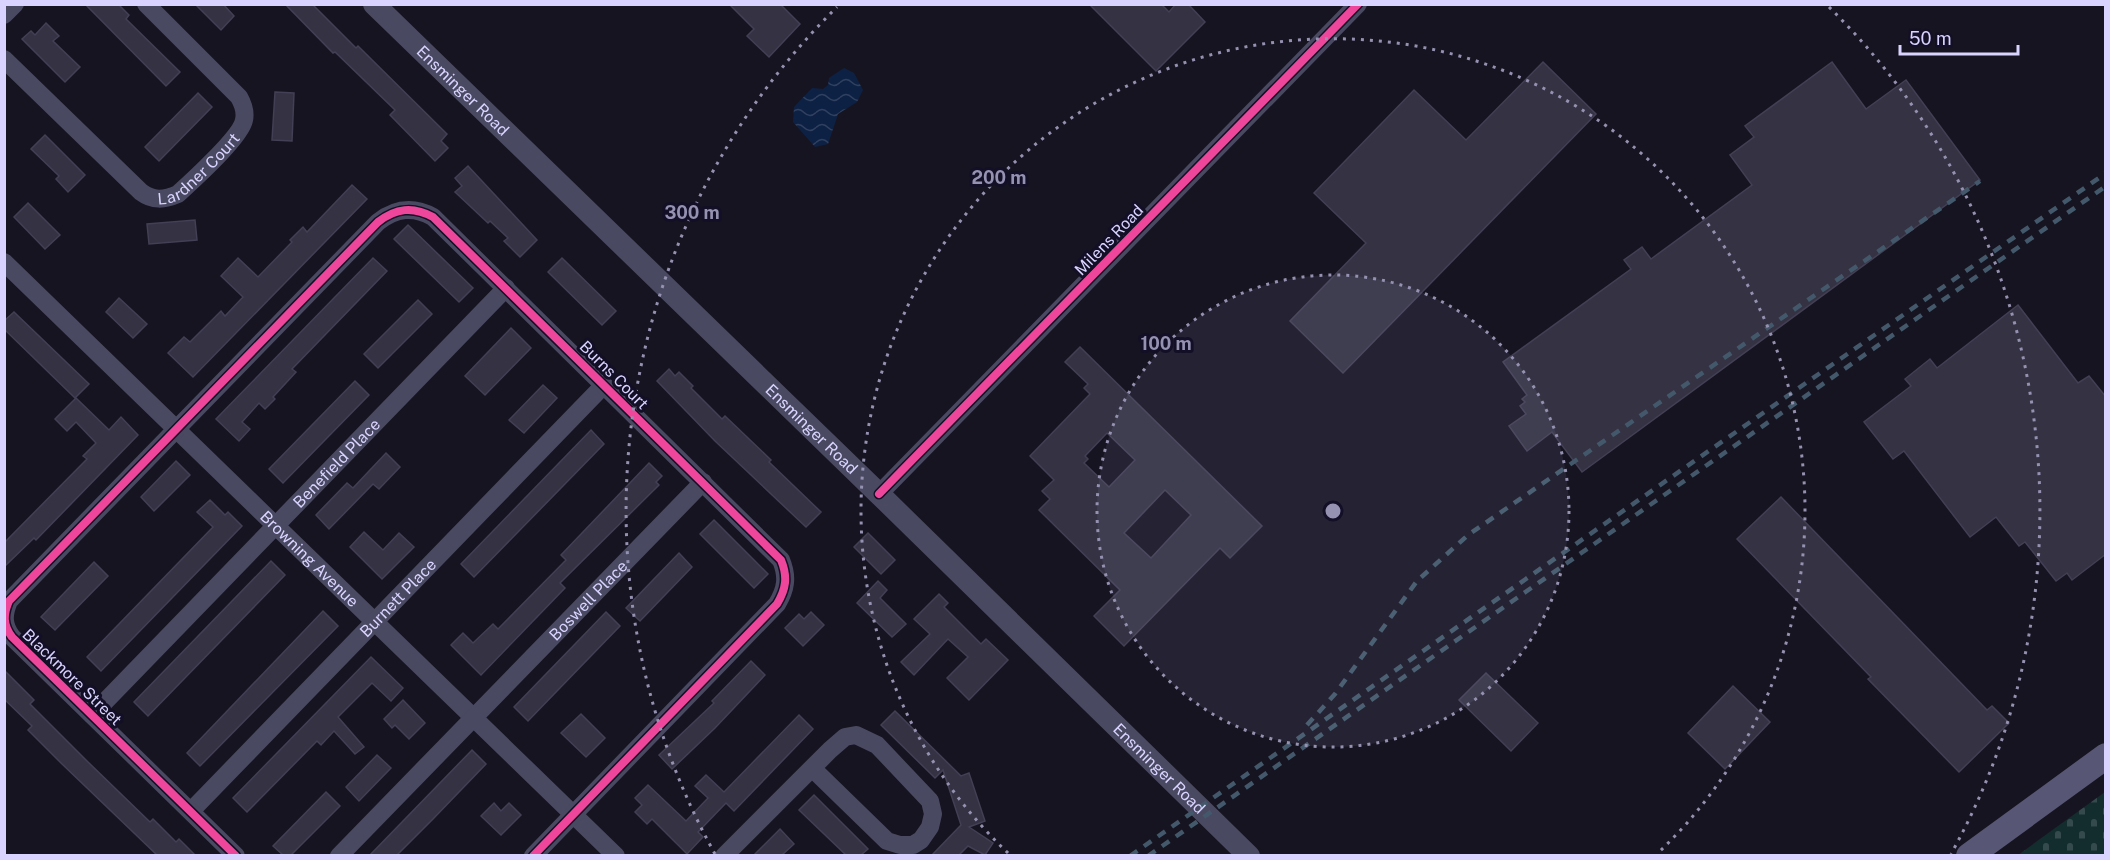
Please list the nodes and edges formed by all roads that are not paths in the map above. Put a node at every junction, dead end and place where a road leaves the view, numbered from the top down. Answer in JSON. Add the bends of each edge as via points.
{"nodes":[{"id":1,"x":15,"y":4,"type":"edge"},
{"id":2,"x":146,"y":4,"type":"edge"},
{"id":3,"x":374,"y":4,"type":"edge"},
{"id":4,"x":1358,"y":4,"type":"edge"},
{"id":5,"x":4,"y":15,"type":"edge"},
{"id":6,"x":4,"y":59,"type":"edge"},
{"id":7,"x":4,"y":262,"type":"edge"},
{"id":8,"x":506,"y":288,"type":"junction"},
{"id":9,"x":604,"y":385,"type":"junction"},
{"id":10,"x":177,"y":429,"type":"junction"},
{"id":11,"x":703,"y":482,"type":"junction"},
{"id":12,"x":879,"y":494,"type":"junction"},
{"id":13,"x":276,"y":525,"type":"junction"},
{"id":14,"x":375,"y":621,"type":"junction"},
{"id":15,"x":92,"y":715,"type":"junction"},
{"id":16,"x":474,"y":717,"type":"junction"},
{"id":17,"x":2106,"y":756,"type":"edge"},
{"id":18,"x":812,"y":768,"type":"junction"},
{"id":19,"x":191,"y":811,"type":"junction"},
{"id":20,"x":574,"y":814,"type":"junction"},
{"id":21,"x":236,"y":855,"type":"edge"},
{"id":22,"x":339,"y":855,"type":"edge"},
{"id":23,"x":534,"y":855,"type":"edge"},
{"id":24,"x":616,"y":855,"type":"edge"},
{"id":25,"x":724,"y":855,"type":"edge"},
{"id":26,"x":1249,"y":855,"type":"edge"},
{"id":27,"x":1969,"y":855,"type":"edge"}],
"edges":[{"from":1,"to":5,"type":"street"},
{"from":2,"to":6,"type":"street","name":"Lardner Court","via":[[239,97],[244,108],[238,133],[178,194],[168,199],[141,192]]},
{"from":3,"to":12,"type":"street","name":"Ensminger Road"},
{"from":4,"to":12,"type":"street","name":"Milens Road"},
{"from":7,"to":10,"type":"street","name":"Browning Avenue"},
{"from":8,"to":9,"type":"street","name":"Burns Court"},
{"from":8,"to":10,"type":"street","name":"Burns Court","via":[[433,217],[411,209],[387,214]]},
{"from":8,"to":13,"type":"street","name":"Benefield Place"},
{"from":9,"to":11,"type":"street","name":"Burns Court"},
{"from":9,"to":14,"type":"street","name":"Burnett Place"},
{"from":10,"to":13,"type":"street","name":"Browning Avenue"},
{"from":10,"to":15,"type":"street","name":"Blackmore Street","via":[[9,602],[5,611],[4,622],[12,638]]},
{"from":11,"to":16,"type":"street","name":"Boswell Place"},
{"from":11,"to":20,"type":"street","name":"Burns Court","via":[[781,560],[786,571],[784,594]]},
{"from":12,"to":26,"type":"street","name":"Ensminger Road"},
{"from":13,"to":14,"type":"street","name":"Browning Avenue"},
{"from":13,"to":15,"type":"street","name":"Benefield Place"},
{"from":14,"to":16,"type":"street","name":"Browning Avenue"},
{"from":14,"to":19,"type":"street","name":"Burnett Place"},
{"from":15,"to":19,"type":"street","name":"Blackmore Street"},
{"from":16,"to":20,"type":"street","name":"Browning Avenue"},
{"from":16,"to":22,"type":"street"},
{"from":17,"to":27,"type":"main road"},
{"from":18,"to":18,"type":"street","via":[[845,737],[856,735],[877,745],[930,801],[930,827],[913,845],[887,841]]},
{"from":18,"to":25,"type":"street"},
{"from":19,"to":21,"type":"street","name":"Blackmore Street"},
{"from":20,"to":23,"type":"street","name":"Burns Court"},
{"from":20,"to":24,"type":"street","name":"Browning Avenue"}]}
